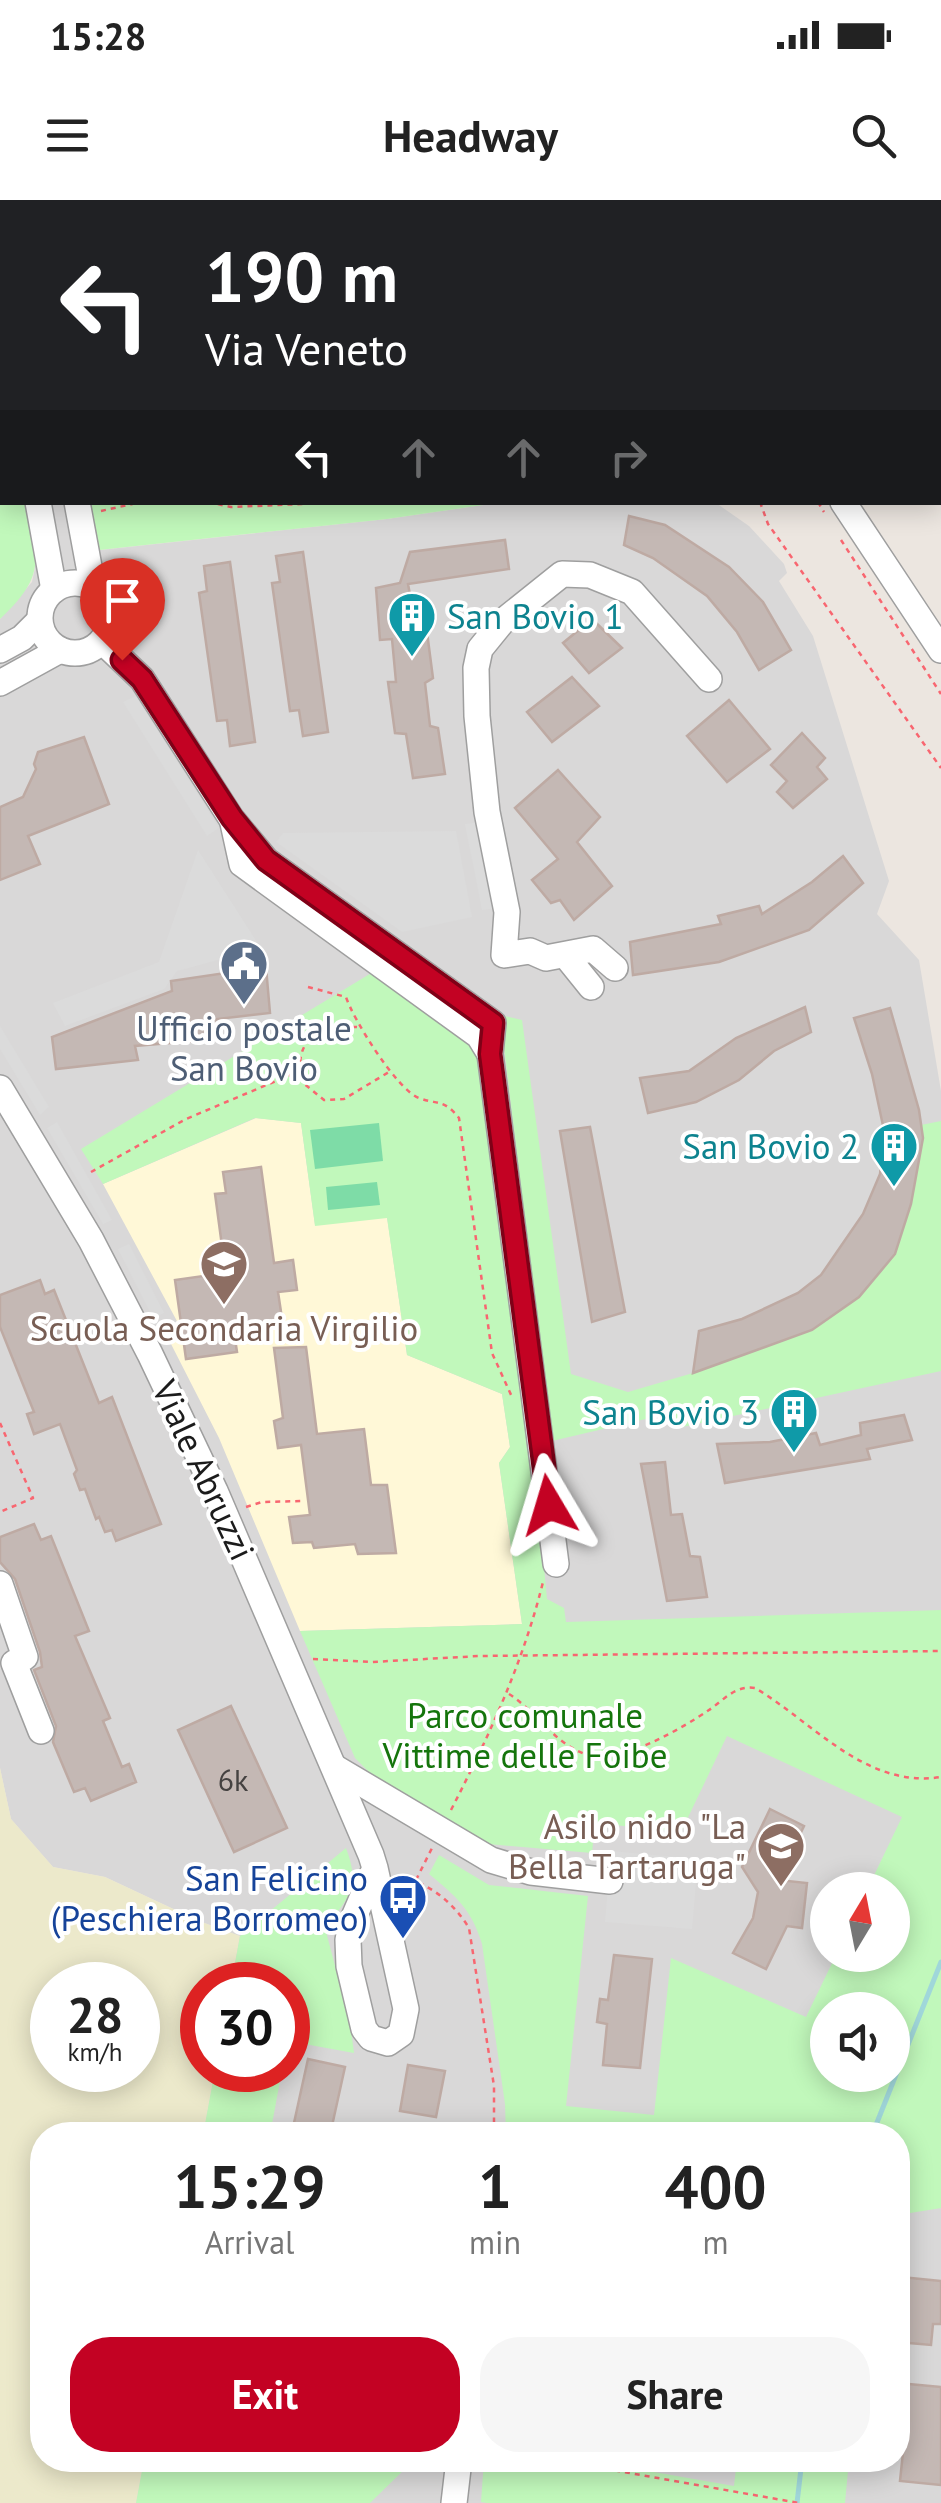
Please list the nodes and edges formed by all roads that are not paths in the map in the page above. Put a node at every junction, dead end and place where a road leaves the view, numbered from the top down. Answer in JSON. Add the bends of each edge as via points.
{"nodes":[{"id":1,"x":39,"y":505,"type":"edge"},
{"id":2,"x":78,"y":509,"type":"edge"},
{"id":3,"x":837,"y":513,"type":"edge"},
{"id":4,"x":93,"y":588,"type":"junction"},
{"id":5,"x":54,"y":590,"type":"junction"},
{"id":6,"x":39,"y":621,"type":"junction"},
{"id":7,"x":102,"y":641,"type":"junction"},
{"id":8,"x":0,"y":650,"type":"edge"},
{"id":9,"x":60,"y":650,"type":"junction"},
{"id":10,"x":941,"y":650,"type":"edge"},
{"id":11,"x":709,"y":679,"type":"dead end"},
{"id":12,"x":0,"y":683,"type":"edge"},
{"id":13,"x":566,"y":956,"type":"junction"},
{"id":14,"x":615,"y":968,"type":"dead end"},
{"id":15,"x":591,"y":987,"type":"dead end"},
{"id":16,"x":0,"y":1088,"type":"edge"},
{"id":17,"x":550,"y":1572,"type":"road end"},
{"id":18,"x":0,"y":1584,"type":"edge"},
{"id":19,"x":41,"y":1731,"type":"dead end"},
{"id":20,"x":334,"y":1767,"type":"junction"},
{"id":21,"x":414,"y":1817,"type":"junction"},
{"id":22,"x":359,"y":1828,"type":"junction"},
{"id":23,"x":375,"y":1868,"type":"junction"},
{"id":24,"x":610,"y":1882,"type":"dead end"},
{"id":25,"x":458,"y":2472,"type":"edge"},
{"id":26,"x":454,"y":2503,"type":"edge"}],
"edges":[{"from":1,"to":5,"type":"street"},
{"from":2,"to":4,"type":"street"},
{"from":3,"to":10,"type":"street"},
{"from":4,"to":5,"type":"street","via":[[70,583]]},
{"from":4,"to":7,"type":"street","via":[[110,616]]},
{"from":5,"to":6,"type":"street"},
{"from":6,"to":8,"type":"street"},
{"from":6,"to":9,"type":"street"},
{"from":7,"to":9,"type":"street","via":[[88,651]]},
{"from":7,"to":17,"type":"street","via":[[142,679],[266,860],[493,1023],[490,1054]]},
{"from":9,"to":12,"type":"street"},
{"from":11,"to":13,"type":"street","via":[[632,592],[590,575],[562,574],[502,622],[480,650],[477,716],[507,912],[504,955],[530,950],[546,958]]},
{"from":13,"to":14,"type":"street","via":[[593,948]]},
{"from":13,"to":15,"type":"street"},
{"from":16,"to":20,"type":"street","name":"Viale Abruzzi","via":[[150,1354]]},
{"from":18,"to":19,"type":"street","via":[[25,1656],[14,1663]]},
{"from":20,"to":21,"type":"street"},
{"from":20,"to":22,"type":"street","name":"Viale Abruzzi"},
{"from":21,"to":22,"type":"street"},
{"from":21,"to":24,"type":"street","via":[[512,1868]]},
{"from":22,"to":23,"type":"street","name":"Viale Abruzzi"},
{"from":23,"to":23,"type":"street","name":"Viale Abruzzi","via":[[351,1924],[348,1958],[364,2030],[388,2042],[401,2034],[406,2016]]},
{"from":25,"to":26,"type":"street"}]}
